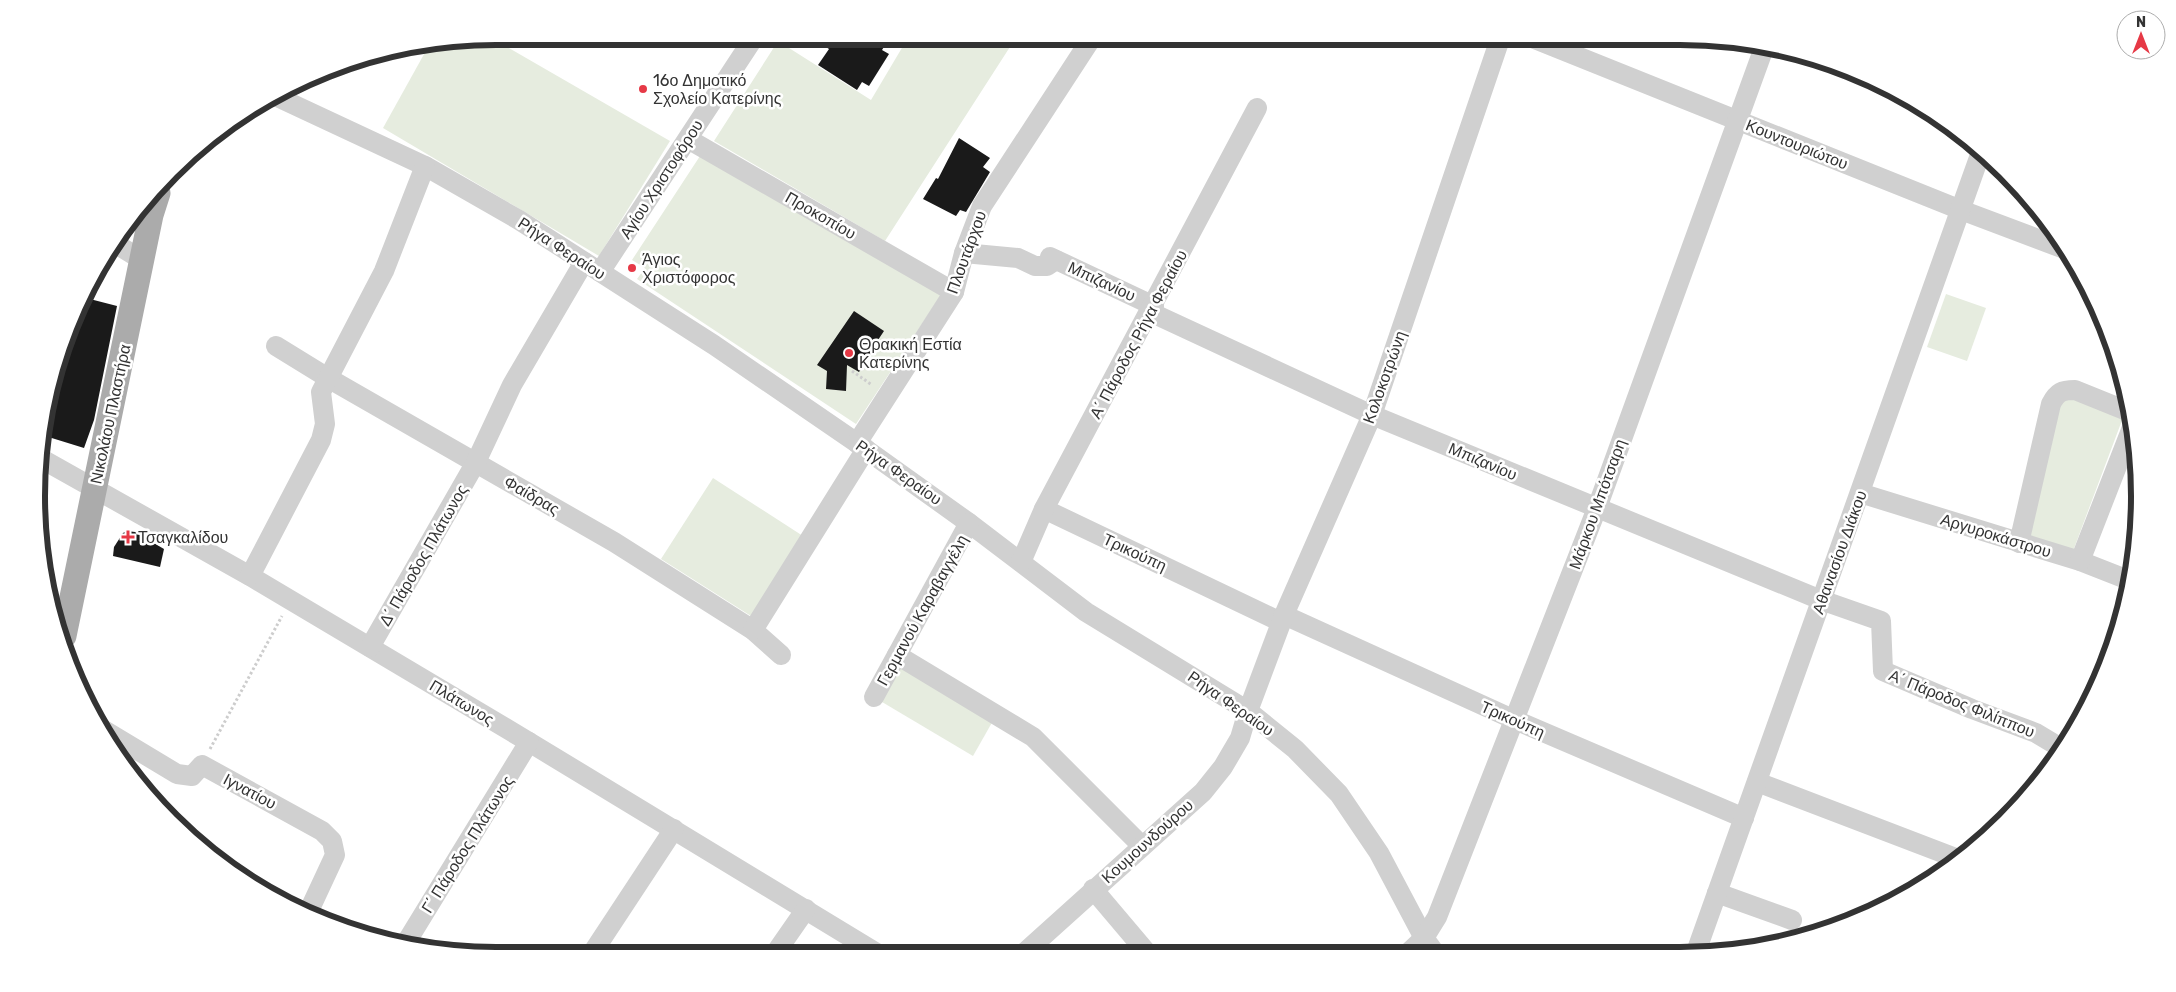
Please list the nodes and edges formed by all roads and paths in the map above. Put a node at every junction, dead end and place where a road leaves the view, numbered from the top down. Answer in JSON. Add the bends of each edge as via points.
{"nodes":[{"id":1,"x":749,"y":45,"type":"edge"},
{"id":2,"x":1087,"y":45,"type":"edge"},
{"id":3,"x":1498,"y":45,"type":"edge"},
{"id":4,"x":1550,"y":45,"type":"edge"},
{"id":5,"x":1762,"y":53,"type":"edge"},
{"id":6,"x":282,"y":99,"type":"edge"},
{"id":7,"x":1258,"y":108,"type":"dead end"},
{"id":8,"x":1736,"y":120,"type":"junction"},
{"id":9,"x":688,"y":139,"type":"junction"},
{"id":10,"x":1979,"y":159,"type":"edge"},
{"id":11,"x":425,"y":166,"type":"junction"},
{"id":12,"x":156,"y":201,"type":"edge"},
{"id":13,"x":1961,"y":210,"type":"junction"},
{"id":14,"x":120,"y":246,"type":"edge"},
{"id":15,"x":2055,"y":246,"type":"edge"},
{"id":16,"x":964,"y":253,"type":"junction"},
{"id":17,"x":142,"y":260,"type":"junction"},
{"id":18,"x":592,"y":267,"type":"junction"},
{"id":19,"x":954,"y":292,"type":"junction"},
{"id":20,"x":1152,"y":309,"type":"junction"},
{"id":21,"x":276,"y":346,"type":"dead end"},
{"id":22,"x":852,"y":372,"type":"dead end"},
{"id":23,"x":328,"y":378,"type":"junction"},
{"id":24,"x":888,"y":395,"type":"junction"},
{"id":25,"x":2122,"y":409,"type":"edge"},
{"id":26,"x":1372,"y":415,"type":"junction"},
{"id":27,"x":2127,"y":440,"type":"edge"},
{"id":28,"x":862,"y":446,"type":"junction"},
{"id":29,"x":47,"y":462,"type":"edge"},
{"id":30,"x":476,"y":462,"type":"junction"},
{"id":31,"x":95,"y":489,"type":"junction"},
{"id":32,"x":1860,"y":493,"type":"junction"},
{"id":33,"x":1597,"y":508,"type":"junction"},
{"id":34,"x":1044,"y":509,"type":"junction"},
{"id":35,"x":970,"y":523,"type":"junction"},
{"id":36,"x":2019,"y":543,"type":"junction"},
{"id":37,"x":1021,"y":562,"type":"junction"},
{"id":38,"x":2080,"y":562,"type":"junction"},
{"id":39,"x":250,"y":576,"type":"junction"},
{"id":40,"x":2123,"y":578,"type":"edge"},
{"id":41,"x":291,"y":600,"type":"junction"},
{"id":42,"x":1822,"y":600,"type":"junction"},
{"id":43,"x":1283,"y":618,"type":"junction"},
{"id":44,"x":65,"y":630,"type":"edge"},
{"id":45,"x":753,"y":630,"type":"junction"},
{"id":46,"x":370,"y":647,"type":"junction"},
{"id":47,"x":781,"y":655,"type":"dead end"},
{"id":48,"x":897,"y":655,"type":"junction"},
{"id":49,"x":874,"y":697,"type":"dead end"},
{"id":50,"x":1248,"y":711,"type":"junction"},
{"id":51,"x":1515,"y":720,"type":"junction"},
{"id":52,"x":114,"y":736,"type":"edge"},
{"id":53,"x":529,"y":742,"type":"junction"},
{"id":54,"x":2056,"y":745,"type":"edge"},
{"id":55,"x":202,"y":765,"type":"junction"},
{"id":56,"x":1757,"y":782,"type":"junction"},
{"id":57,"x":1744,"y":818,"type":"junction"},
{"id":58,"x":674,"y":829,"type":"junction"},
{"id":59,"x":1142,"y":846,"type":"junction"},
{"id":60,"x":1952,"y":856,"type":"edge"},
{"id":61,"x":1094,"y":889,"type":"junction"},
{"id":62,"x":1718,"y":893,"type":"junction"},
{"id":63,"x":311,"y":907,"type":"edge"},
{"id":64,"x":806,"y":909,"type":"junction"},
{"id":65,"x":1792,"y":920,"type":"dead end"},
{"id":66,"x":409,"y":938,"type":"edge"},
{"id":67,"x":1429,"y":946,"type":"edge"},
{"id":68,"x":1698,"y":946,"type":"edge"},
{"id":69,"x":597,"y":947,"type":"edge"},
{"id":70,"x":780,"y":947,"type":"edge"},
{"id":71,"x":868,"y":947,"type":"edge"},
{"id":72,"x":1030,"y":947,"type":"edge"},
{"id":73,"x":1142,"y":947,"type":"edge"}],
"edges":[{"from":1,"to":9,"type":"street","name":"Αγίου Χριστοφόρου"},
{"from":2,"to":16,"type":"street","name":"Πλουτάρχου","via":[[982,206]]},
{"from":3,"to":26,"type":"street","name":"Κολοκοτρώνη"},
{"from":4,"to":8,"type":"street","name":"Κουντουριώτου"},
{"from":5,"to":8,"type":"street","name":"Μάρκου Μπότσαρη"},
{"from":6,"to":11,"type":"street","name":"Ρήγα Φεραίου"},
{"from":7,"to":20,"type":"street","name":"Α΄ Πάροδος Ρήγα Φεραίου"},
{"from":8,"to":13,"type":"street","name":"Κουντουριώτου"},
{"from":8,"to":33,"type":"street","name":"Μάρκου Μπότσαρη"},
{"from":9,"to":18,"type":"street","name":"Αγίου Χριστοφόρου"},
{"from":9,"to":19,"type":"street","name":"Προκοπίου"},
{"from":10,"to":13,"type":"street","name":"Αθανασίου Διάκου"},
{"from":11,"to":18,"type":"street","name":"Ρήγα Φεραίου"},
{"from":11,"to":23,"type":"street","via":[[384,271]]},
{"from":12,"to":17,"type":"main road","name":"Νικολάου Πλαστήρα"},
{"from":13,"to":15,"type":"street","name":"Κουντουριώτου"},
{"from":13,"to":32,"type":"street","name":"Αθανασίου Διάκου"},
{"from":14,"to":17,"type":"street"},
{"from":16,"to":19,"type":"street","name":"Πλουτάρχου"},
{"from":16,"to":20,"type":"street","name":"Μπιζανίου","via":[[1018,258],[1035,266],[1047,266],[1053,258]]},
{"from":17,"to":31,"type":"main road","name":"Νικολάου Πλαστήρα"},
{"from":18,"to":28,"type":"street","name":"Ρήγα Φεραίου"},
{"from":18,"to":30,"type":"street","name":"Αγίου Χριστοφόρου","via":[[512,385]]},
{"from":19,"to":24,"type":"street","name":"Πλουτάρχου"},
{"from":20,"to":26,"type":"street","name":"Μπιζανίου"},
{"from":20,"to":34,"type":"street","name":"Α΄ Πάροδος Ρήγα Φεραίου"},
{"from":21,"to":23,"type":"street","name":"Φαίδρας"},
{"from":22,"to":24,"type":"path"},
{"from":23,"to":30,"type":"street","name":"Φαίδρας"},
{"from":23,"to":39,"type":"street","via":[[321,392],[325,424],[321,440]]},
{"from":24,"to":28,"type":"street","name":"Πλουτάρχου"},
{"from":25,"to":36,"type":"street","via":[[2075,390],[2056,395],[2051,404]]},
{"from":26,"to":33,"type":"street","name":"Μπιζανίου"},
{"from":26,"to":43,"type":"street","name":"Κολοκοτρώνη"},
{"from":27,"to":38,"type":"street"},
{"from":28,"to":35,"type":"street","name":"Ρήγα Φεραίου"},
{"from":28,"to":45,"type":"street","name":"Πλουτάρχου"},
{"from":29,"to":31,"type":"street","name":"Πλάτωνος"},
{"from":30,"to":45,"type":"street","name":"Φαίδρας","via":[[614,542]]},
{"from":30,"to":46,"type":"street","name":"Δ΄ Πάροδος Πλάτωνος"},
{"from":31,"to":39,"type":"street","name":"Πλάτωνος"},
{"from":31,"to":44,"type":"main road","name":"Νικολάου Πλαστήρα"},
{"from":32,"to":36,"type":"street","name":"Αργυροκάστρου"},
{"from":32,"to":42,"type":"street","name":"Αθανασίου Διάκου"},
{"from":33,"to":42,"type":"street","name":"Μπιζανίου"},
{"from":33,"to":51,"type":"street","name":"Μάρκου Μπότσαρη"},
{"from":34,"to":37,"type":"street","name":"Α΄ Πάροδος Ρήγα Φεραίου"},
{"from":34,"to":43,"type":"street","name":"Τρικούπη"},
{"from":35,"to":37,"type":"street","name":"Ρήγα Φεραίου"},
{"from":35,"to":48,"type":"street","name":"Γερμανού Καραβαγγέλη"},
{"from":36,"to":38,"type":"street","name":"Αργυροκάστρου"},
{"from":37,"to":50,"type":"street","name":"Ρήγα Φεραίου","via":[[1086,612]]},
{"from":38,"to":40,"type":"street","name":"Αργυροκάστρου"},
{"from":39,"to":41,"type":"street","name":"Πλάτωνος"},
{"from":41,"to":46,"type":"street","name":"Πλάτωνος"},
{"from":41,"to":55,"type":"path"},
{"from":42,"to":54,"type":"street","name":"Α΄ Πάροδος Φιλίππου","via":[[1880,621],[1883,671],[2036,733]]},
{"from":42,"to":56,"type":"street","name":"Αθανασίου Διάκου"},
{"from":43,"to":50,"type":"street","name":"Κολοκοτρώνη"},
{"from":43,"to":51,"type":"street","name":"Τρικούπη"},
{"from":45,"to":47,"type":"street","name":"Φαίδρας"},
{"from":46,"to":53,"type":"street","name":"Πλάτωνος"},
{"from":48,"to":49,"type":"street","name":"Γερμανού Καραβαγγέλη"},
{"from":48,"to":59,"type":"street","via":[[1033,737]]},
{"from":50,"to":59,"type":"street","name":"Κουμουνδούρου","via":[[1240,738],[1223,767],[1203,792]]},
{"from":50,"to":67,"type":"street","name":"Ρήγα Φεραίου","via":[[1295,749],[1338,794],[1378,853]]},
{"from":51,"to":57,"type":"street","name":"Τρικούπη"},
{"from":51,"to":67,"type":"street","name":"Μάρκου Μπότσαρη"},
{"from":52,"to":55,"type":"street","via":[[177,774],[192,776]]},
{"from":53,"to":58,"type":"street","name":"Πλάτωνος"},
{"from":53,"to":66,"type":"street","name":"Γ΄ Πάροδος Πλάτωνος"},
{"from":55,"to":63,"type":"street","name":"Ιγνατίου","via":[[310,824],[332,841],[335,855]]},
{"from":56,"to":57,"type":"street","name":"Αθανασίου Διάκου"},
{"from":56,"to":60,"type":"street"},
{"from":57,"to":62,"type":"street","name":"Αθανασίου Διάκου"},
{"from":58,"to":64,"type":"street","name":"Πλάτωνος"},
{"from":58,"to":69,"type":"street"},
{"from":59,"to":61,"type":"street","name":"Κουμουνδούρου"},
{"from":61,"to":72,"type":"street","name":"Κουμουνδούρου"},
{"from":61,"to":73,"type":"street"},
{"from":62,"to":65,"type":"street"},
{"from":62,"to":68,"type":"street","name":"Αθανασίου Διάκου"},
{"from":64,"to":70,"type":"street"},
{"from":64,"to":71,"type":"street","name":"Πλάτωνος"}]}
